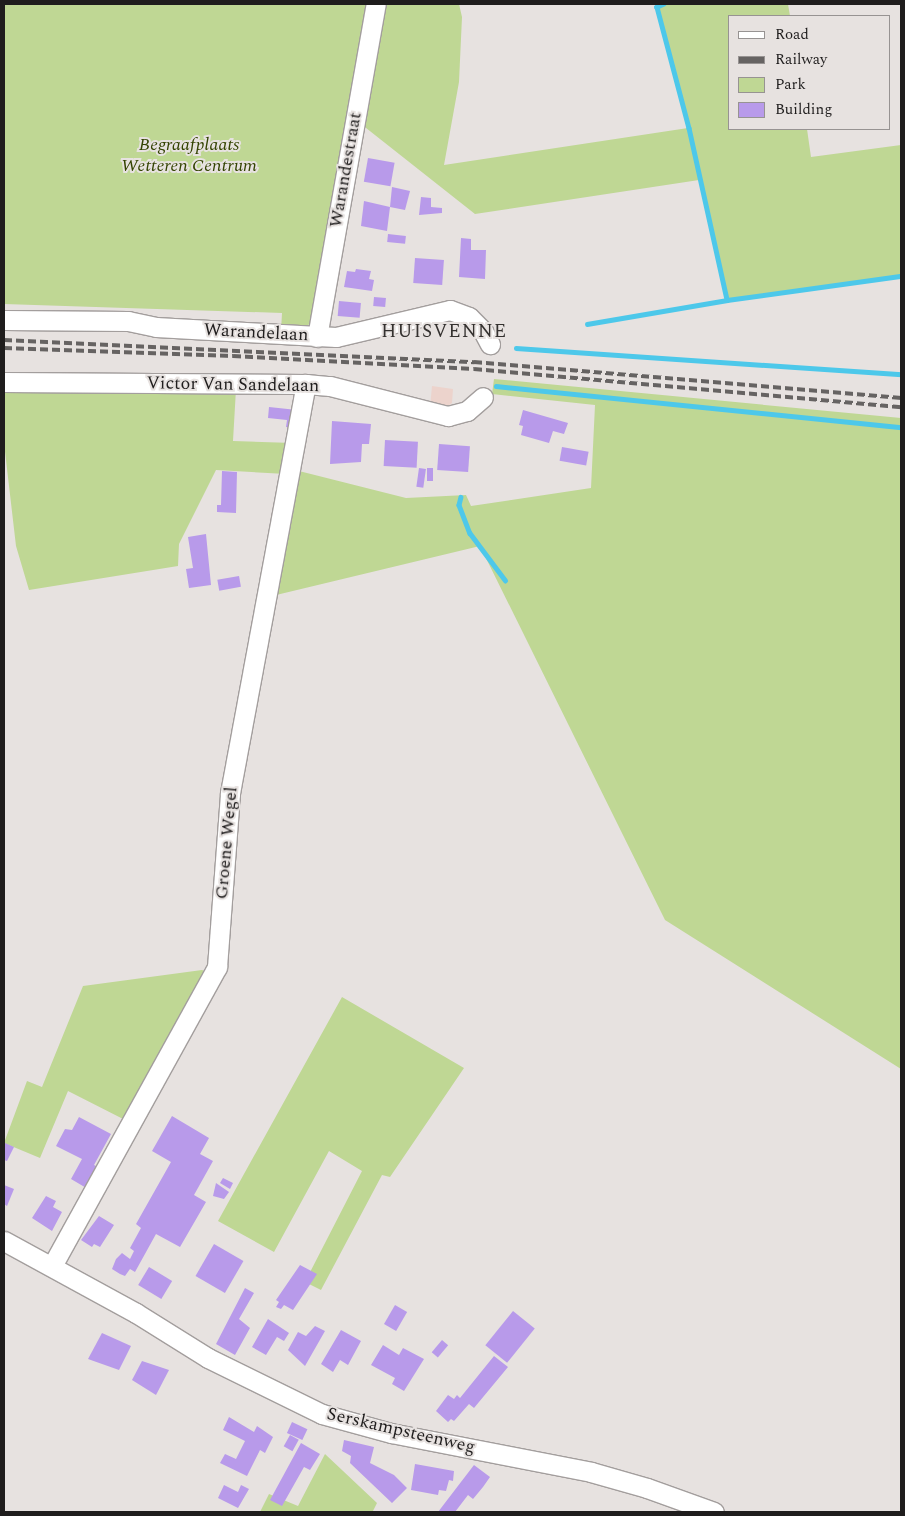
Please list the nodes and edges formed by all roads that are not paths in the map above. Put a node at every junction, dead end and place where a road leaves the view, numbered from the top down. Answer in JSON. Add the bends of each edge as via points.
{"nodes":[{"id":1,"x":376,"y":4,"type":"edge"},
{"id":2,"x":4,"y":320,"type":"edge"},
{"id":3,"x":316,"y":337,"type":"junction"},
{"id":4,"x":490,"y":344,"type":"dead end"},
{"id":5,"x":4,"y":382,"type":"edge"},
{"id":6,"x":306,"y":384,"type":"junction"},
{"id":7,"x":483,"y":397,"type":"dead end"},
{"id":8,"x":4,"y":1241,"type":"edge"},
{"id":9,"x":52,"y":1266,"type":"junction"},
{"id":10,"x":714,"y":1512,"type":"edge"}],
"edges":[{"from":1,"to":3,"type":"street","name":"Warandestraat"},
{"from":2,"to":3,"type":"street","name":"Warandelaan","via":[[128,321],[156,327]]},
{"from":3,"to":4,"type":"street","name":"Warandelaan","via":[[349,335],[428,312],[450,310],[469,317],[484,331]]},
{"from":5,"to":6,"type":"street","name":"Victor Van Sandelaan"},
{"from":6,"to":7,"type":"street","name":"Victor Van Sandelaan","via":[[330,386],[442,416],[467,411]]},
{"from":6,"to":9,"type":"street","name":"Groene Wegel","via":[[230,794],[217,968]]},
{"from":8,"to":9,"type":"street","name":"Serskampsteenweg"},
{"from":9,"to":10,"type":"street","name":"Serskampsteenweg","via":[[208,1358],[322,1414],[391,1433],[591,1472]]}]}
